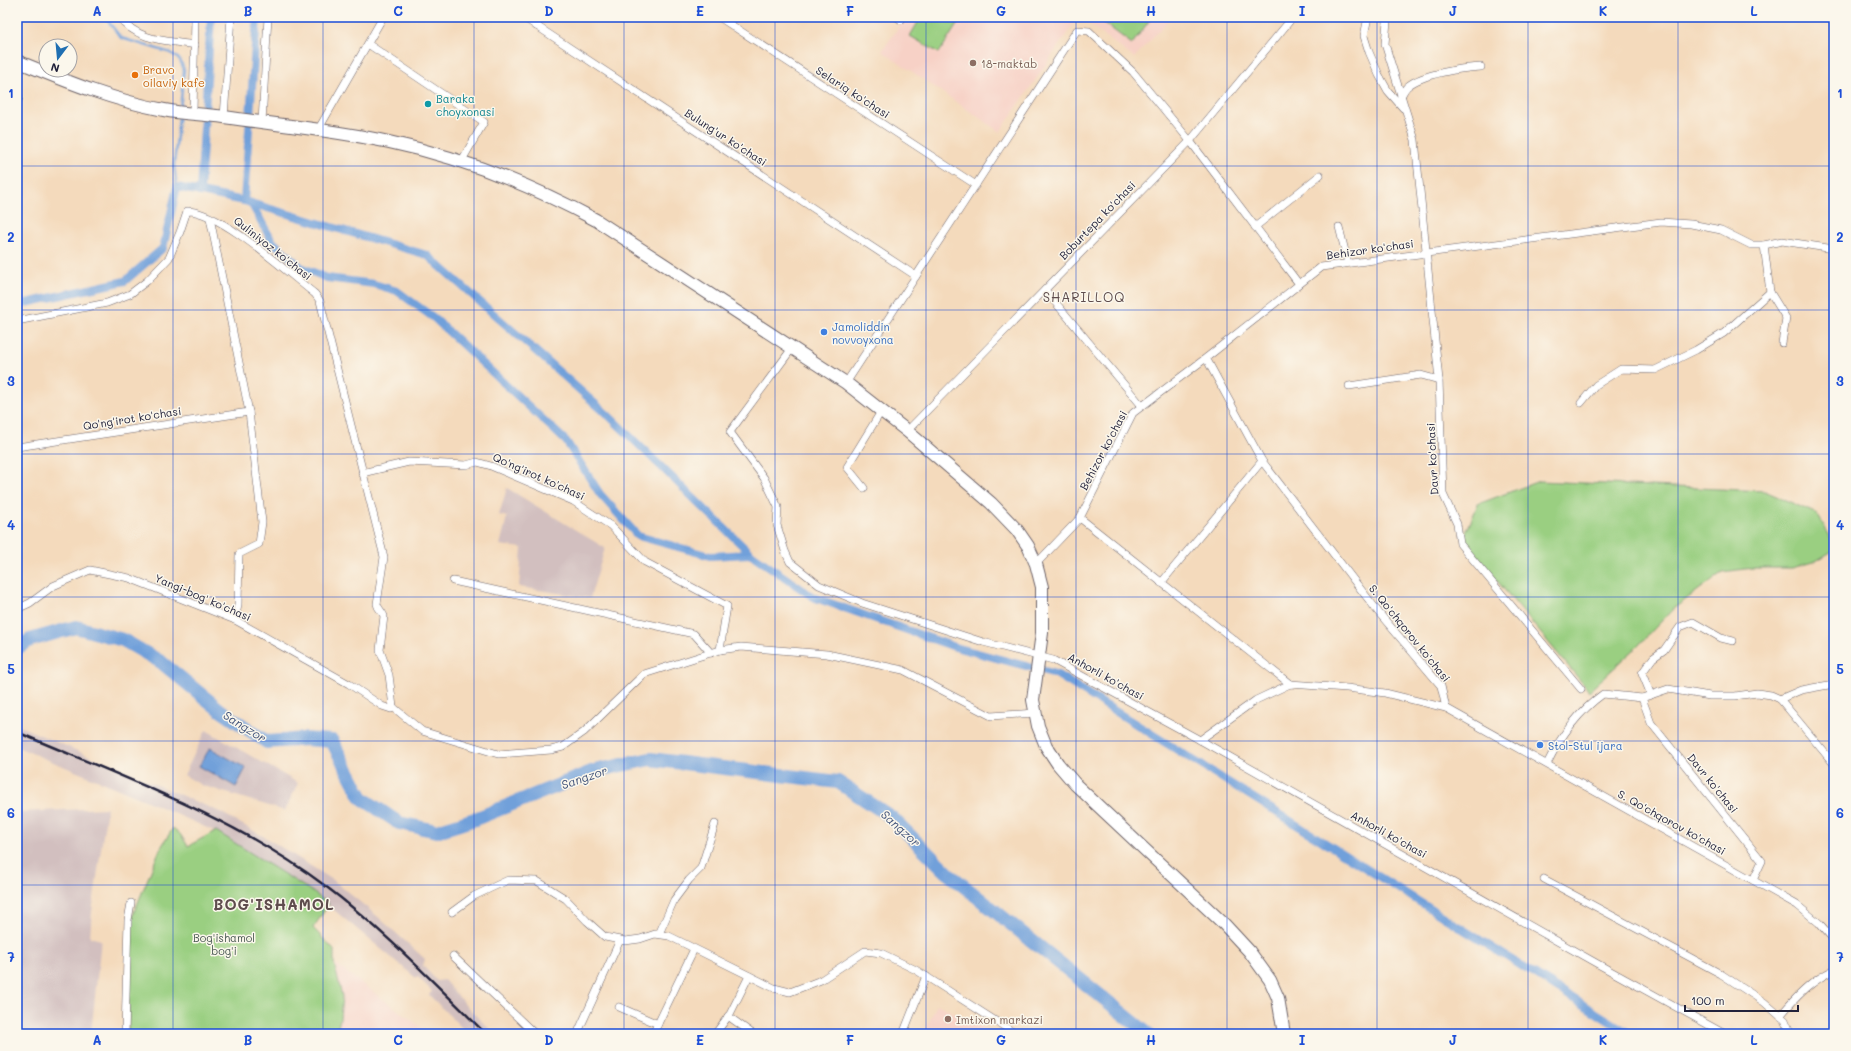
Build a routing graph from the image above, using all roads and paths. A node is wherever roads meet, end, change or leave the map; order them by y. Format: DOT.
graph roads {
  1 [pos="119,17"];
  2 [pos="195,17"];
  3 [pos="232,17"];
  4 [pos="268,17"];
  5 [pos="383,17"];
  6 [pos="523,17"];
  7 [pos="542,17"];
  8 [pos="718,17"];
  9 [pos="1293,17"];
  10 [pos="1368,17"];
  11 [pos="1389,17"];
  12 [pos="536,26"];
  13 [pos="368,44"];
  14 [pos="195,45"];
  15 [pos="17,61"];
  16 [pos="1481,67"];
  17 [pos="17,91"];
  18 [pos="1401,96"];
  19 [pos="17,102"];
  20 [pos="1405,109"];
  21 [pos="187,113"];
  22 [pos="225,117"];
  23 [pos="260,122"];
  24 [pos="318,130"];
  25 [pos="1190,141"];
  26 [pos="461,162"];
  27 [pos="1320,175"];
  28 [pos="976,185"];
  29 [pos="210,218"];
  30 [pos="1255,226"];
  31 [pos="1339,227"];
  32 [pos="1764,245"];
  33 [pos="1834,249"];
  34 [pos="1426,253"];
  35 [pos="1348,263"];
  36 [pos="916,276"];
  37 [pos="1299,284"];
  38 [pos="1045,290"];
  39 [pos="1770,292"];
  40 [pos="17,321"];
  41 [pos="1782,343"];
  42 [pos="793,347"];
  43 [pos="1206,358"];
  44 [pos="1439,380"];
  45 [pos="846,383"];
  46 [pos="1348,386"];
  47 [pos="1581,403"];
  48 [pos="1142,406"];
  49 [pos="882,410"];
  50 [pos="249,412"];
  51 [pos="907,431"];
  52 [pos="17,447"];
  53 [pos="1262,461"];
  54 [pos="362,473"];
  55 [pos="864,488"];
  56 [pos="1080,518"];
  57 [pos="1036,564"];
  58 [pos="453,581"];
  59 [pos="1161,582"];
  60 [pos="17,609"];
  61 [pos="235,620"];
  62 [pos="1733,641"];
  63 [pos="720,650"];
  64 [pos="711,653"];
  65 [pos="1040,656"];
  66 [pos="1290,684"];
  67 [pos="1834,684"];
  68 [pos="1581,689"];
  69 [pos="1651,695"];
  70 [pos="1642,698"];
  71 [pos="1780,699"];
  72 [pos="393,707"];
  73 [pos="1446,708"];
  74 [pos="1034,713"];
  75 [pos="1200,740"];
  76 [pos="1547,764"];
  77 [pos="1834,764"];
  78 [pos="715,824"];
  79 [pos="1544,879"];
  80 [pos="1753,880"];
  81 [pos="130,903"];
  82 [pos="452,912"];
  83 [pos="659,934"];
  84 [pos="620,940"];
  85 [pos="1834,940"];
  86 [pos="694,949"];
  87 [pos="453,956"];
  88 [pos="1834,970"];
  89 [pos="749,976"];
  90 [pos="926,976"];
  91 [pos="620,1007"];
  92 [pos="728,1016"];
  93 [pos="1780,1016"];
  94 [pos="658,1024"];
  95 [pos="580,1030"];
  96 [pos="125,1034"];
  97 [pos="535,1034"];
  98 [pos="653,1034"];
  99 [pos="715,1034"];
  100 [pos="753,1034"];
  101 [pos="903,1034"];
  102 [pos="1016,1034"];
  103 [pos="1284,1034"];
  104 [pos="1725,1034"];
  105 [pos="1791,1034"];
  1 -- 14 [label="street"];
  2 -- 14 [label="street"];
  3 -- 22 [label="street"];
  4 -- 23 [label="street"];
  5 -- 13 [label="street"];
  6 -- 12 [label="street, Bulung'ur ko'chasi"];
  7 -- 12 [label="street"];
  8 -- 28 [label="street, Selariq ko'chasi"];
  9 -- 25 [label="street, Boburtepa ko'chasi"];
  10 -- 20 [label="street"];
  11 -- 18 [label="street, Davr ko'chasi"];
  12 -- 36 [label="street, Bulung'ur ko'chasi"];
  13 -- 24 [label="street"];
  13 -- 26 [label="street"];
  14 -- 21 [label="street"];
  15 -- 21 [label="main road"];
  16 -- 18 [label="street"];
  17 -- 19 [label="street"];
  18 -- 20 [label="street, Davr ko'chasi"];
  20 -- 34 [label="street, Davr ko'chasi"];
  21 -- 22 [label="main road"];
  22 -- 23 [label="main road"];
  23 -- 24 [label="main road"];
  24 -- 26 [label="main road"];
  25 -- 28 [label="street"];
  25 -- 30 [label="street"];
  25 -- 38 [label="street, Boburtepa ko'chasi"];
  26 -- 42 [label="main road"];
  27 -- 30 [label="street"];
  28 -- 36 [label="street"];
  29 -- 40 [label="street, Quliniyoz ko'chasi"];
  29 -- 50 [label="street"];
  29 -- 54 [label="street, Quliniyoz ko'chasi"];
  30 -- 37 [label="street"];
  31 -- 35 [label="street"];
  32 -- 33 [label="street, Behizor ko'chasi"];
  32 -- 34 [label="street, Behizor ko'chasi"];
  32 -- 39 [label="street"];
  34 -- 35 [label="street, Behizor ko'chasi"];
  34 -- 44 [label="street, Davr ko'chasi"];
  35 -- 37 [label="street, Behizor ko'chasi"];
  36 -- 45 [label="street"];
  37 -- 43 [label="street, Behizor ko'chasi"];
  38 -- 48 [label="street"];
  38 -- 51 [label="street, Boburtepa ko'chasi"];
  39 -- 41 [label="street"];
  39 -- 47 [label="street"];
  42 -- 45 [label="main road"];
  42 -- 65 [label="street, Anhorli ko'chasi"];
  43 -- 48 [label="street, Behizor ko'chasi"];
  43 -- 53 [label="street, S. Qo'chqorov ko'chasi"];
  44 -- 46 [label="street"];
  44 -- 68 [label="street, Davr ko'chasi"];
  45 -- 49 [label="main road"];
  48 -- 56 [label="street, Behizor ko'chasi"];
  49 -- 51 [label="main road"];
  49 -- 55 [label="street"];
  50 -- 52 [label="street, Qo'ng'irot ko'chasi"];
  50 -- 61 [label="street"];
  51 -- 57 [label="main road"];
  53 -- 59 [label="street"];
  53 -- 73 [label="street, S. Qo'chqorov ko'chasi"];
  54 -- 63 [label="street, Qo'ng'irot ko'chasi"];
  54 -- 72 [label="street, Quliniyoz ko'chasi"];
  56 -- 57 [label="street, Behizor ko'chasi"];
  56 -- 59 [label="street"];
  57 -- 65 [label="main road"];
  58 -- 64 [label="street"];
  59 -- 66 [label="street"];
  60 -- 61 [label="street, Yangi-bog' ko'chasi"];
  61 -- 72 [label="street, Yangi-bog' ko'chasi"];
  62 -- 69 [label="street"];
  63 -- 64 [label="street"];
  63 -- 74 [label="street"];
  64 -- 72 [label="street"];
  65 -- 74 [label="main road"];
  65 -- 75 [label="street, Anhorli ko'chasi"];
  66 -- 73 [label="street"];
  66 -- 75 [label="street"];
  67 -- 71 [label="street"];
  69 -- 70 [label="street"];
  69 -- 71 [label="street"];
  70 -- 76 [label="street"];
  70 -- 80 [label="street, Davr ko'chasi"];
  71 -- 77 [label="street"];
  73 -- 76 [label="street, S. Qo'chqorov ko'chasi"];
  74 -- 103 [label="main road"];
  75 -- 104 [label="street, Anhorli ko'chasi"];
  76 -- 80 [label="street, S. Qo'chqorov ko'chasi"];
  78 -- 83 [label="street"];
  79 -- 93 [label="street"];
  80 -- 85 [label="street, S. Qo'chqorov ko'chasi"];
  81 -- 96 [label="street"];
  82 -- 84 [label="street"];
  83 -- 84 [label="street"];
  83 -- 86 [label="street"];
  84 -- 95 [label="street"];
  86 -- 89 [label="street"];
  86 -- 94 [label="street"];
  87 -- 97 [label="street"];
  88 -- 93 [label="street"];
  89 -- 90 [label="street"];
  89 -- 92 [label="street"];
  90 -- 101 [label="street"];
  90 -- 102 [label="street"];
  91 -- 94 [label="street"];
  92 -- 99 [label="street"];
  92 -- 100 [label="street"];
  93 -- 105 [label="street"];
  94 -- 98 [label="street"];
}
